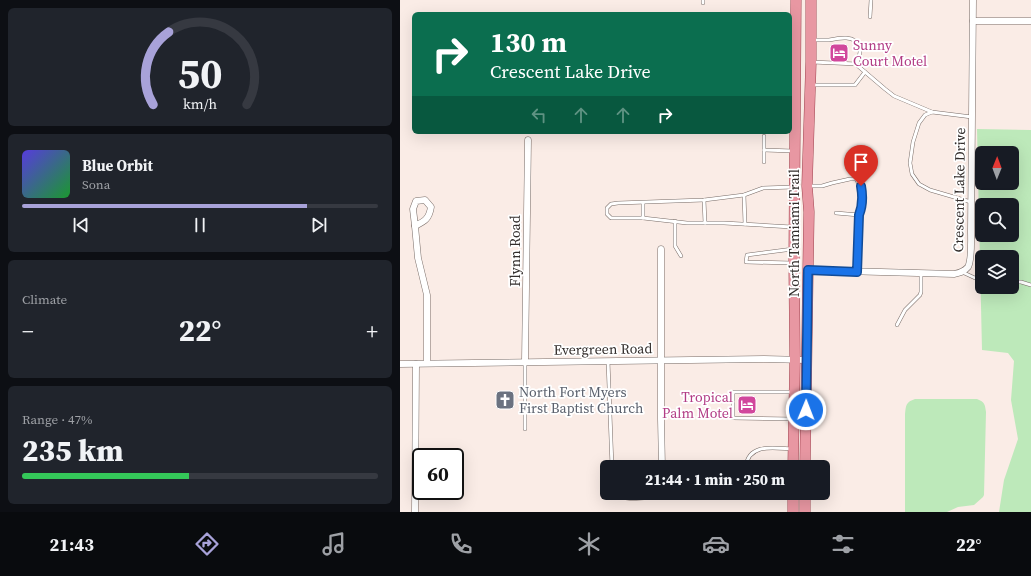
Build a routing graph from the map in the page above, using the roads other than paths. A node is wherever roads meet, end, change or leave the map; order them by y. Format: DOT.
graph roads {
  1 [pos="796,0"];
  2 [pos="811,0"];
  3 [pos="871,0"];
  4 [pos="973,0"];
  5 [pos="870,17"];
  6 [pos="1031,20"];
  7 [pos="973,21"];
  8 [pos="811,40"];
  9 [pos="811,62"];
  10 [pos="857,64"];
  11 [pos="865,72"];
  12 [pos="795,75"];
  13 [pos="810,86"];
  14 [pos="809,111"];
  15 [pos="932,112"];
  16 [pos="795,117"];
  17 [pos="972,117"];
  18 [pos="764,136"];
  19 [pos="528,140"];
  20 [pos="764,150"];
  21 [pos="795,151"];
  22 [pos="809,152"];
  23 [pos="764,162"];
  24 [pos="807,186"];
  25 [pos="795,187"];
  26 [pos="744,195"];
  27 [pos="704,200"];
  28 [pos="971,202"];
  29 [pos="643,203"];
  30 [pos="836,213"];
  31 [pos="859,215"];
  32 [pos="643,218"];
  33 [pos="675,221"];
  34 [pos="705,223"];
  35 [pos="745,224"];
  36 [pos="415,226"];
  37 [pos="794,227"];
  38 [pos="661,249"];
  39 [pos="794,249"];
  40 [pos="681,256"];
  41 [pos="794,263"];
  42 [pos="808,270"];
  43 [pos="857,272"];
  44 [pos="962,272"];
  45 [pos="921,274"];
  46 [pos="975,278"];
  47 [pos="1019,282"];
  48 [pos="1031,285"];
  49 [pos="897,325"];
  50 [pos="660,360"];
  51 [pos="795,360"];
  52 [pos="806,360"];
  53 [pos="608,361"];
  54 [pos="525,362"];
  55 [pos="427,363"];
  56 [pos="400,364"];
  57 [pos="416,364"];
  58 [pos="794,392"];
  59 [pos="794,419"];
  60 [pos="525,429"];
  61 [pos="793,449"];
  62 [pos="612,460"];
  63 [pos="662,460"];
  64 [pos="748,460"];
  65 [pos="793,460"];
  66 [pos="805,460"];
  67 [pos="793,500"];
  68 [pos="805,500"];
  69 [pos="414,512"];
  70 [pos="793,512"];
  71 [pos="805,512"];
  1 -- 12 [label="main road, North Tamiami Trail"];
  2 -- 8 [label="main road, North Tamiami Trail"];
  3 -- 5 [label="lane"];
  4 -- 7 [label="street, Crescent Lake Drive"];
  6 -- 7 [label="street"];
  7 -- 17 [label="street, Crescent Lake Drive"];
  8 -- 9 [label="main road, North Tamiami Trail"];
  8 -- 10 [label="lane"];
  9 -- 10 [label="lane"];
  9 -- 13 [label="main road, North Tamiami Trail"];
  10 -- 11 [label="lane"];
  11 -- 13 [label="lane"];
  11 -- 15 [label="lane"];
  12 -- 14 [label="main road"];
  12 -- 16 [label="main road, North Tamiami Trail"];
  13 -- 14 [label="main road, North Tamiami Trail"];
  14 -- 22 [label="main road, North Tamiami Trail"];
  15 -- 17 [label="lane"];
  15 -- 28 [label="lane"];
  16 -- 21 [label="main road, North Tamiami Trail"];
  16 -- 22 [label="main road"];
  17 -- 28 [label="street, Crescent Lake Drive"];
  18 -- 20 [label="lane"];
  19 -- 54 [label="street, Flynn Road"];
  20 -- 21 [label="lane"];
  20 -- 23 [label="lane"];
  21 -- 25 [label="main road, North Tamiami Trail"];
  22 -- 24 [label="main road, North Tamiami Trail"];
  24 -- 31 [label="lane"];
  24 -- 42 [label="main road, North Tamiami Trail"];
  25 -- 26 [label="lane"];
  25 -- 37 [label="main road, North Tamiami Trail"];
  26 -- 27 [label="lane"];
  26 -- 35 [label="lane"];
  27 -- 29 [label="lane"];
  27 -- 34 [label="lane"];
  28 -- 44 [label="street, Crescent Lake Drive"];
  29 -- 32 [label="lane"];
  29 -- 32 [label="lane"];
  30 -- 31 [label="lane"];
  31 -- 43 [label="lane"];
  32 -- 33 [label="lane"];
  33 -- 34 [label="lane"];
  33 -- 40 [label="lane"];
  34 -- 35 [label="lane"];
  35 -- 37 [label="lane"];
  36 -- 55 [label="street"];
  37 -- 39 [label="main road, North Tamiami Trail"];
  38 -- 50 [label="street"];
  39 -- 41 [label="main road, North Tamiami Trail"];
  39 -- 41 [label="lane"];
  41 -- 51 [label="main road, North Tamiami Trail"];
  42 -- 43 [label="street, Crescent Lake Drive"];
  42 -- 52 [label="main road, North Tamiami Trail"];
  43 -- 45 [label="street, Crescent Lake Drive"];
  44 -- 45 [label="street, Crescent Lake Drive"];
  44 -- 46 [label="lane"];
  45 -- 49 [label="lane"];
  47 -- 48 [label="lane"];
  50 -- 51 [label="street, Evergreen Road"];
  50 -- 53 [label="street, Evergreen Road"];
  50 -- 63 [label="street"];
  51 -- 52 [label="street, Evergreen Road"];
  51 -- 58 [label="main road, North Tamiami Trail"];
  52 -- 66 [label="main road, North Tamiami Trail"];
  53 -- 54 [label="street, Evergreen Road"];
  53 -- 62 [label="lane"];
  54 -- 55 [label="street, Evergreen Road"];
  54 -- 60 [label="lane"];
  55 -- 57 [label="street, Evergreen Road"];
  56 -- 57 [label="street, Evergreen Road"];
  57 -- 69 [label="street"];
  58 -- 59 [label="main road, North Tamiami Trail"];
  58 -- 59 [label="lane"];
  59 -- 61 [label="main road, North Tamiami Trail"];
  61 -- 64 [label="lane"];
  61 -- 65 [label="main road, North Tamiami Trail"];
  67 -- 70 [label="main road"];
  68 -- 71 [label="main road"];
}
